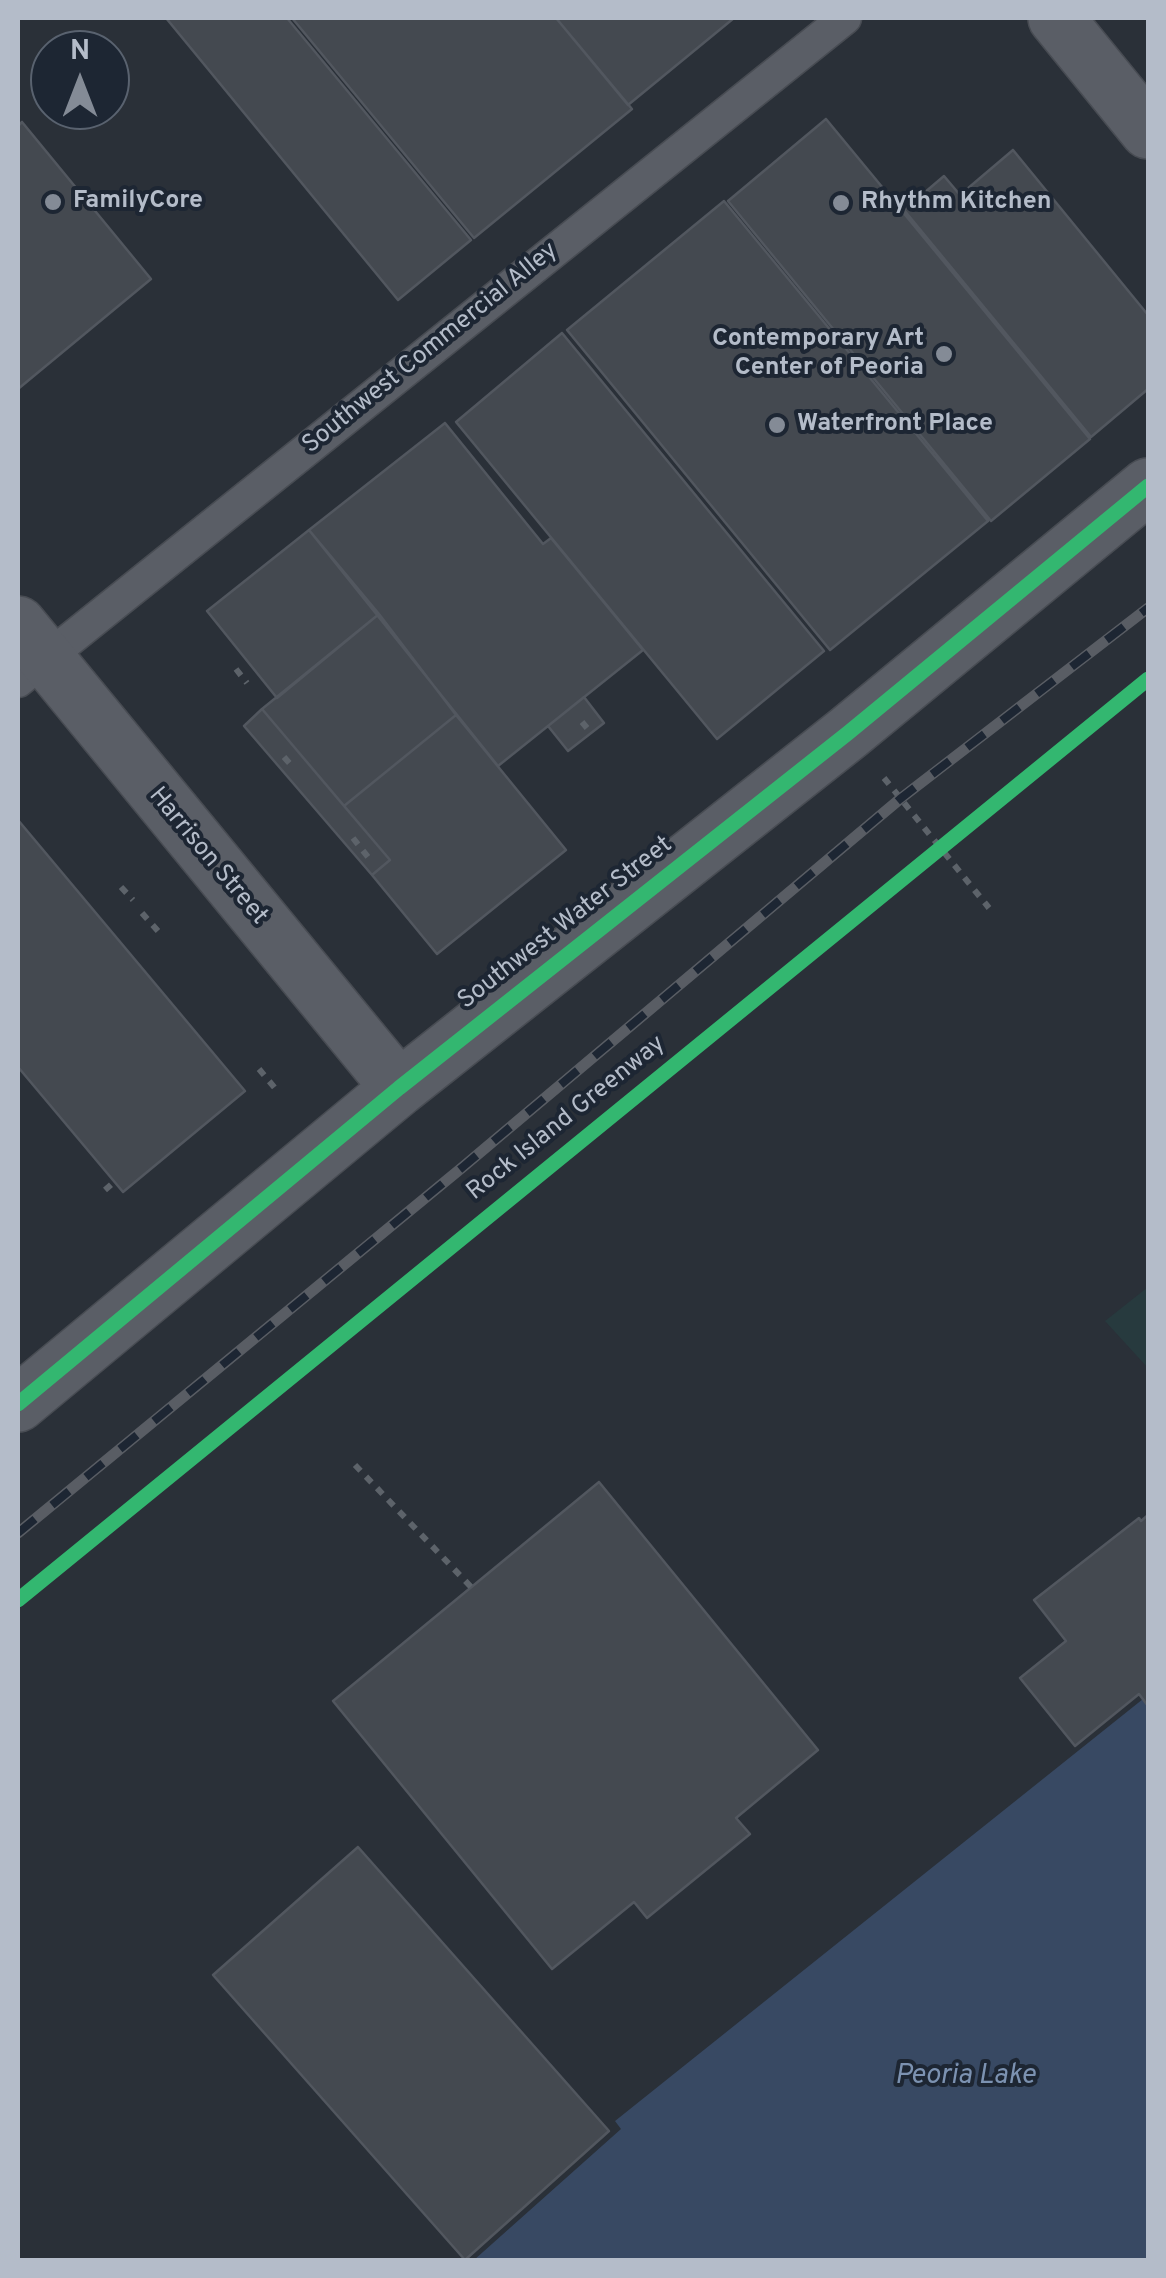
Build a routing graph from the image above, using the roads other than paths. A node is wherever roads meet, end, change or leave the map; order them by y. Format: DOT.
graph roads {
  1 [pos="845,18"];
  2 [pos="1056,18"];
  3 [pos="1148,131"];
  4 [pos="1148,486"];
  5 [pos="26,655"];
  6 [pos="399,1088"];
  7 [pos="18,1404"];
  1 -- 5 [label="lane, Southwest Commercial Alley"];
  2 -- 3 [label="street"];
  4 -- 6 [label="street, Southwest Water Street"];
  5 -- 6 [label="street, Harrison Street"];
  6 -- 7 [label="street, Southwest Water Street"];
}
